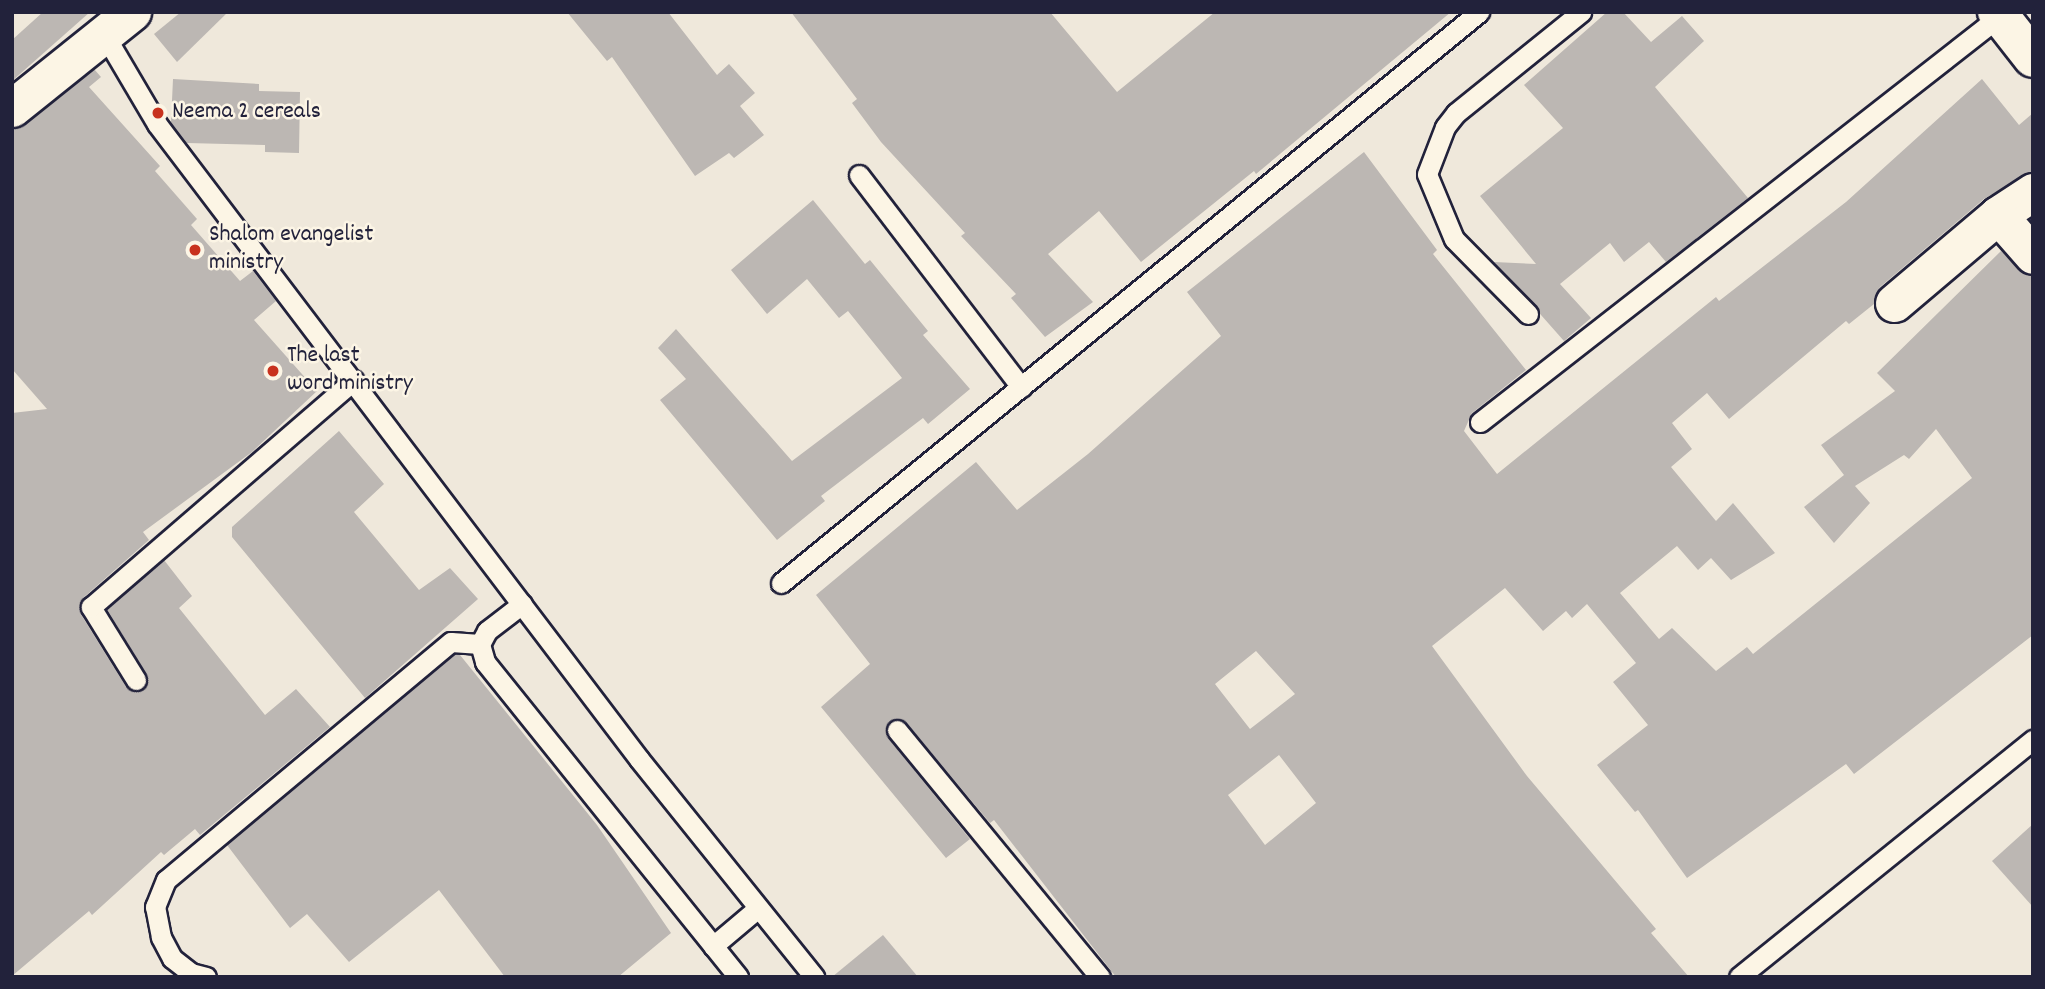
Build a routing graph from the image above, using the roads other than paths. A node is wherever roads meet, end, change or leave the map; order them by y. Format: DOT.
graph roads {
  1 [pos="1479,12"];
  2 [pos="1581,12"];
  3 [pos="1998,14"];
  4 [pos="118,23"];
  5 [pos="2033,58"];
  6 [pos="12,108"];
  7 [pos="859,175"];
  8 [pos="2033,192"];
  9 [pos="1998,215"];
  10 [pos="2033,255"];
  11 [pos="1894,303"];
  12 [pos="1528,314"];
  13 [pos="354,380"];
  14 [pos="1021,387"];
  15 [pos="1480,422"];
  16 [pos="781,583"];
  17 [pos="522,604"];
  18 [pos="480,644"];
  19 [pos="136,680"];
  20 [pos="897,730"];
  21 [pos="2033,740"];
  22 [pos="758,908"];
  23 [pos="713,946"];
  24 [pos="206,977"];
  25 [pos="738,977"];
  26 [pos="814,977"];
  27 [pos="1100,977"];
  28 [pos="1739,977"];
  1 -- 14 [label="lane"];
  2 -- 12 [label="lane"];
  3 -- 5 [label="street"];
  3 -- 15 [label="lane"];
  4 -- 6 [label="street"];
  4 -- 13 [label="lane"];
  7 -- 14 [label="lane"];
  8 -- 9 [label="street"];
  9 -- 10 [label="street"];
  9 -- 11 [label="street"];
  13 -- 17 [label="lane"];
  13 -- 19 [label="lane"];
  14 -- 16 [label="lane"];
  17 -- 18 [label="lane"];
  17 -- 22 [label="lane"];
  18 -- 23 [label="lane"];
  18 -- 24 [label="lane"];
  20 -- 27 [label="lane"];
  21 -- 28 [label="lane"];
  22 -- 23 [label="lane"];
  22 -- 26 [label="lane"];
  23 -- 25 [label="lane"];
}
